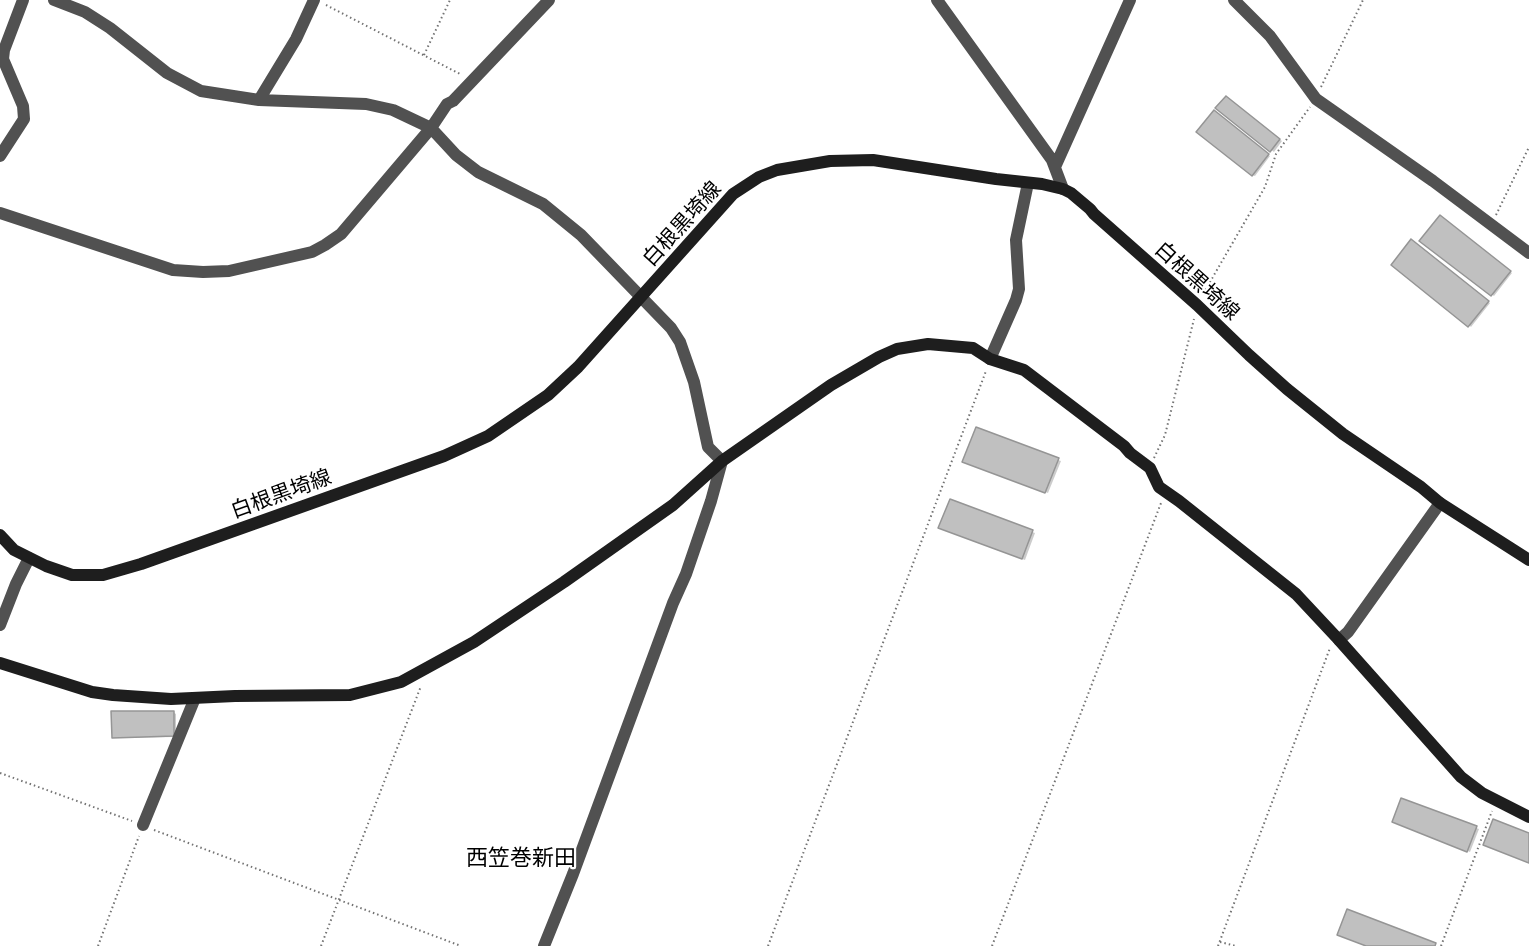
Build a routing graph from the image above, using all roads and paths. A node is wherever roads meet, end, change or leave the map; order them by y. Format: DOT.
graph roads {
  1 [pos="22,0"];
  2 [pos="54,0"];
  3 [pos="314,0"];
  4 [pos="450,0"];
  5 [pos="549,0"];
  6 [pos="937,0"];
  7 [pos="1130,0"];
  8 [pos="1234,0"];
  9 [pos="1363,0"];
  10 [pos="327,5"];
  11 [pos="424,56"];
  12 [pos="473,80"];
  13 [pos="1316,99"];
  14 [pos="259,100"];
  15 [pos="431,128"];
  16 [pos="1529,147"];
  17 [pos="0,156"];
  18 [pos="1055,167"];
  19 [pos="1028,183"];
  20 [pos="1063,189"];
  21 [pos="0,213"];
  22 [pos="1491,226"];
  23 [pos="1529,253"];
  24 [pos="642,297"];
  25 [pos="1197,305"];
  26 [pos="990,359"];
  27 [pos="722,461"];
  28 [pos="1149,468"];
  29 [pos="1165,491"];
  30 [pos="1440,503"];
  31 [pos="0,535"];
  32 [pos="28,558"];
  33 [pos="1529,560"];
  34 [pos="0,626"];
  35 [pos="1339,640"];
  36 [pos="0,663"];
  37 [pos="428,667"];
  38 [pos="195,698"];
  39 [pos="0,772"];
  40 [pos="1496,800"];
  41 [pos="1529,817"];
  42 [pos="144,825"];
  43 [pos="338,900"];
  44 [pos="1220,942"];
  45 [pos="98,946"];
  46 [pos="321,946"];
  47 [pos="461,946"];
  48 [pos="544,946"];
  49 [pos="768,946"];
  50 [pos="992,946"];
  51 [pos="1218,946"];
  52 [pos="1236,946"];
  53 [pos="1441,946"];
  1 -- 17 [label="street"];
  2 -- 14 [label="street"];
  3 -- 14 [label="street"];
  4 -- 11 [label="path"];
  5 -- 12 [label="street"];
  6 -- 18 [label="street"];
  7 -- 18 [label="street"];
  8 -- 13 [label="street"];
  9 -- 13 [label="path"];
  10 -- 11 [label="path"];
  11 -- 12 [label="path"];
  12 -- 15 [label="street"];
  13 -- 22 [label="street"];
  13 -- 25 [label="path"];
  14 -- 15 [label="street"];
  15 -- 21 [label="street"];
  15 -- 24 [label="street"];
  16 -- 22 [label="path"];
  18 -- 20 [label="street"];
  19 -- 20 [label="street, 白根黒埼線"];
  19 -- 24 [label="street, 白根黒埼線"];
  19 -- 26 [label="street"];
  20 -- 25 [label="street, 白根黒埼線"];
  22 -- 23 [label="street"];
  24 -- 27 [label="street"];
  24 -- 32 [label="street, 白根黒埼線"];
  25 -- 28 [label="path"];
  25 -- 30 [label="street, 白根黒埼線"];
  26 -- 27 [label="street"];
  26 -- 28 [label="street"];
  26 -- 49 [label="path"];
  27 -- 37 [label="street"];
  27 -- 48 [label="street"];
  28 -- 29 [label="street"];
  29 -- 35 [label="street"];
  29 -- 50 [label="path"];
  30 -- 33 [label="street, 白根黒埼線"];
  30 -- 35 [label="street"];
  31 -- 32 [label="street, 白根黒埼線"];
  32 -- 34 [label="street"];
  35 -- 40 [label="street"];
  35 -- 44 [label="path"];
  36 -- 38 [label="street"];
  37 -- 38 [label="street"];
  37 -- 43 [label="path"];
  38 -- 42 [label="street"];
  39 -- 42 [label="path"];
  40 -- 41 [label="street"];
  40 -- 53 [label="path"];
  42 -- 43 [label="path"];
  42 -- 45 [label="path"];
  43 -- 46 [label="path"];
  43 -- 47 [label="path"];
  44 -- 51 [label="path"];
  44 -- 52 [label="path"];
}
